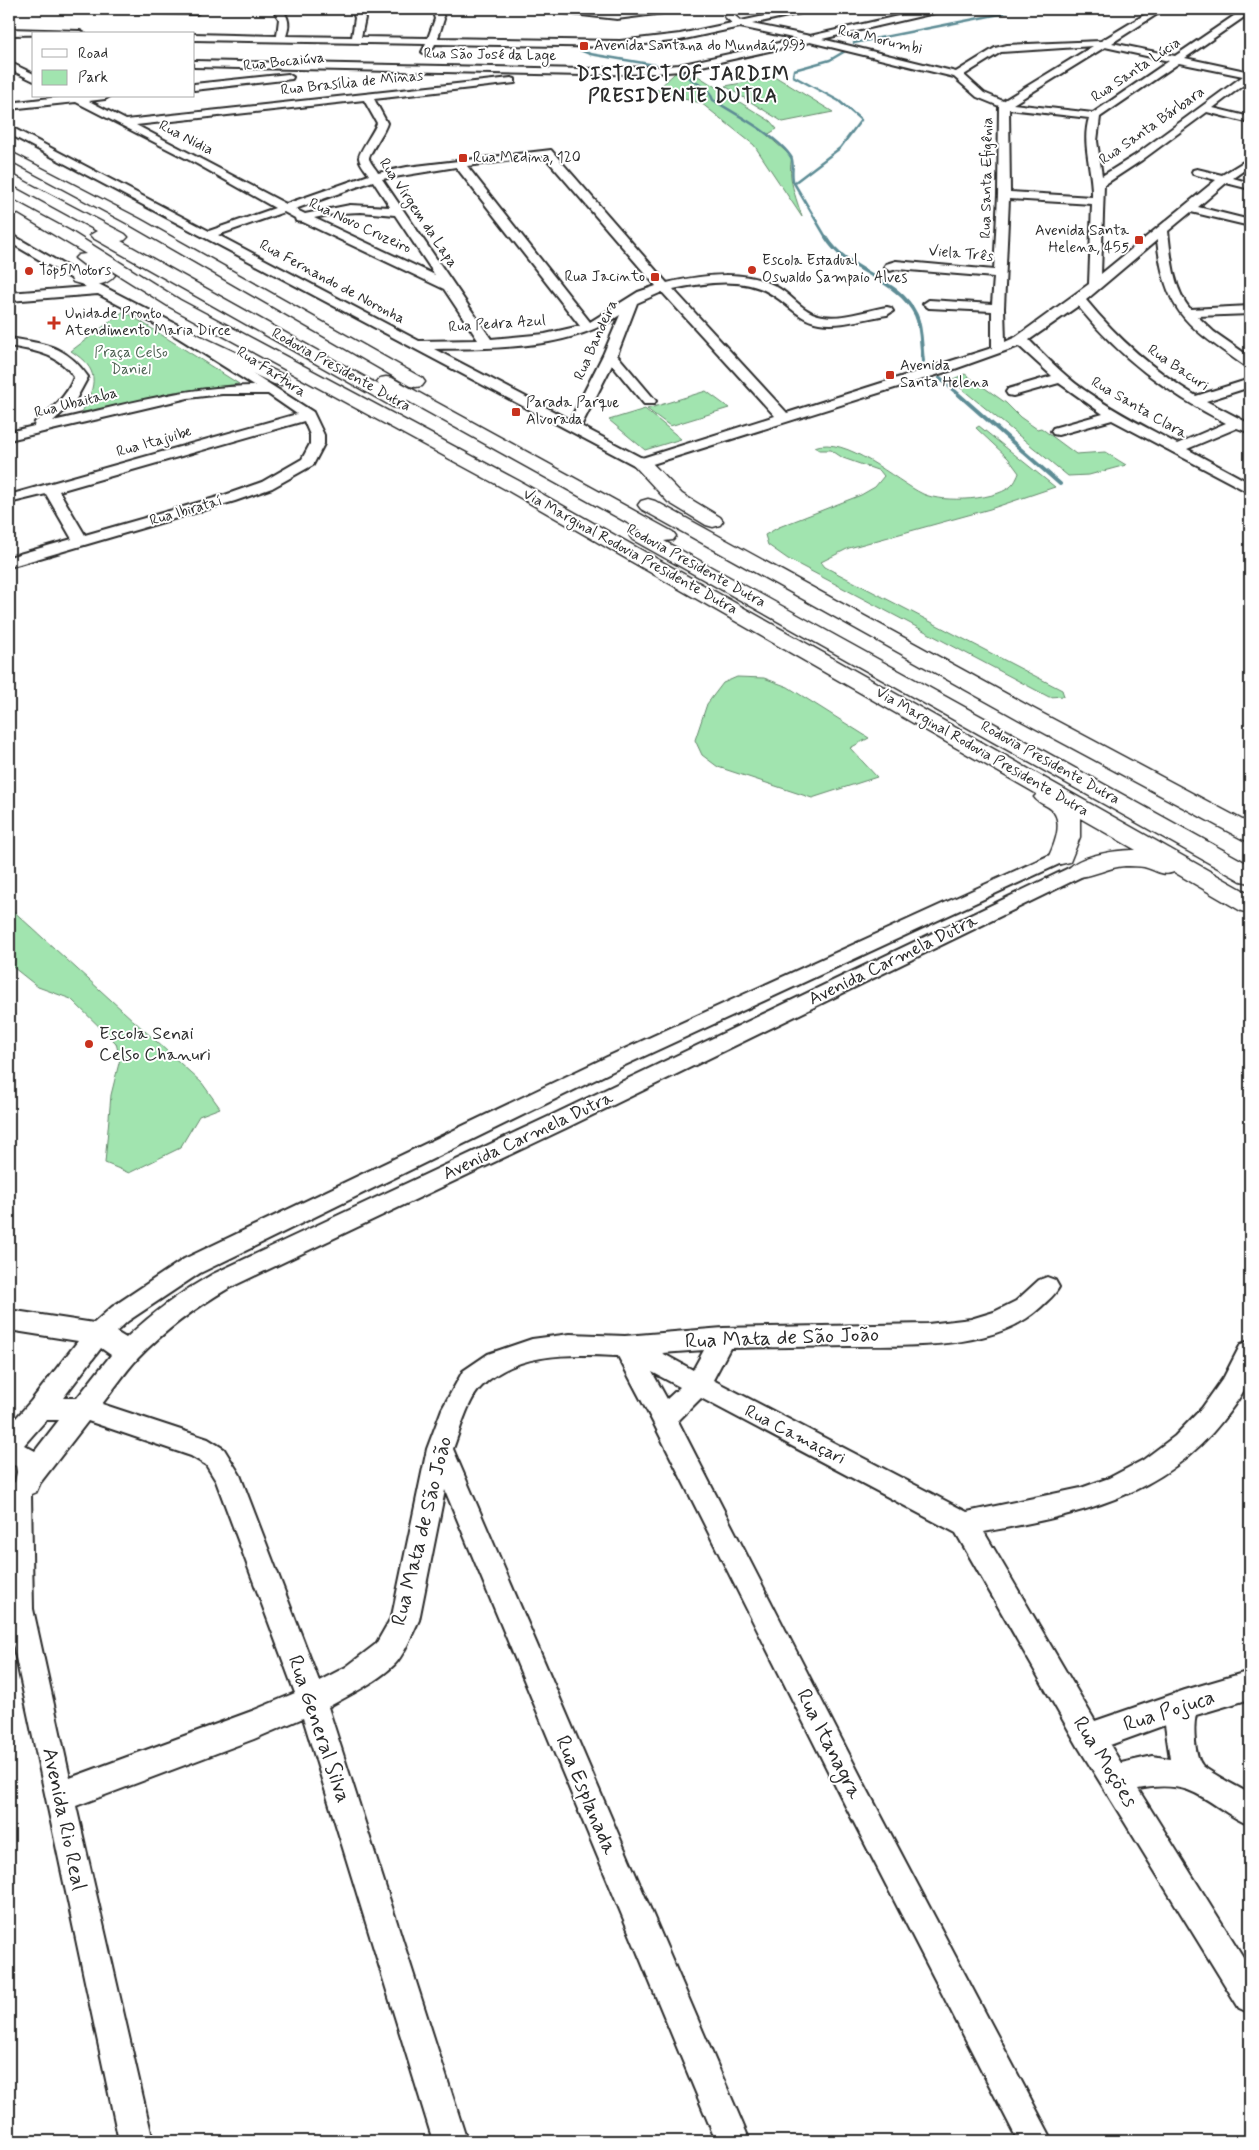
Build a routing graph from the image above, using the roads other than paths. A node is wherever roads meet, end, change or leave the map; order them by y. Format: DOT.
graph roads {
  1 [pos="119,9"];
  2 [pos="277,9"];
  3 [pos="357,9"];
  4 [pos="555,9"];
  5 [pos="672,9"];
  6 [pos="733,9"];
  7 [pos="807,9"];
  8 [pos="940,9"];
  9 [pos="1160,9"];
  10 [pos="440,10"];
  11 [pos="1250,10"];
  12 [pos="198,11"];
  13 [pos="631,12"];
  14 [pos="562,21"];
  15 [pos="740,24"];
  16 [pos="212,27"];
  17 [pos="9,32"];
  18 [pos="32,33"];
  19 [pos="209,38"];
  20 [pos="222,38"];
  21 [pos="280,39"];
  22 [pos="810,39"];
  23 [pos="356,40"];
  24 [pos="431,42"];
  25 [pos="195,43"];
  26 [pos="1104,44"];
  27 [pos="9,60"];
  28 [pos="1179,60"];
  29 [pos="25,61"];
  30 [pos="195,64"];
  31 [pos="9,66"];
  32 [pos="303,66"];
  33 [pos="377,68"];
  34 [pos="420,69"];
  35 [pos="526,75"];
  36 [pos="958,75"];
  37 [pos="1250,76"];
  38 [pos="32,77"];
  39 [pos="195,87"];
  40 [pos="302,89"];
  41 [pos="368,97"];
  42 [pos="75,98"];
  43 [pos="1004,105"];
  44 [pos="9,106"];
  45 [pos="1206,109"];
  46 [pos="1095,116"];
  47 [pos="1250,120"];
  48 [pos="124,123"];
  49 [pos="9,130"];
  50 [pos="9,154"];
  51 [pos="1250,162"];
  52 [pos="459,163"];
  53 [pos="1197,172"];
  54 [pos="9,177"];
  55 [pos="375,177"];
  56 [pos="1224,179"];
  57 [pos="1098,184"];
  58 [pos="1250,186"];
  59 [pos="9,187"];
  60 [pos="1004,195"];
  61 [pos="1096,201"];
  62 [pos="9,202"];
  63 [pos="1189,208"];
  64 [pos="286,209"];
  65 [pos="400,212"];
  66 [pos="303,218"];
  67 [pos="286,223"];
  68 [pos="1250,223"];
  69 [pos="48,224"];
  70 [pos="1162,231"];
  71 [pos="208,235"];
  72 [pos="241,237"];
  73 [pos="12,242"];
  74 [pos="224,243"];
  75 [pos="1105,251"];
  76 [pos="1137,253"];
  77 [pos="642,263"];
  78 [pos="890,268"];
  79 [pos="1167,269"];
  80 [pos="1000,274"];
  81 [pos="128,275"];
  82 [pos="79,279"];
  83 [pos="53,281"];
  84 [pos="1096,284"];
  85 [pos="100,285"];
  86 [pos="448,286"];
  87 [pos="666,288"];
  88 [pos="9,297"];
  89 [pos="1079,299"];
  90 [pos="631,303"];
  91 [pos="929,304"];
  92 [pos="1250,310"];
  93 [pos="887,311"];
  94 [pos="998,311"];
  95 [pos="1063,311"];
  96 [pos="1187,313"];
  97 [pos="1098,321"];
  98 [pos="1044,325"];
  99 [pos="171,327"];
  100 [pos="588,327"];
  101 [pos="1021,340"];
  102 [pos="9,342"];
  103 [pos="488,343"];
  104 [pos="417,345"];
  105 [pos="999,350"];
  106 [pos="610,355"];
  107 [pos="1250,363"];
  108 [pos="348,375"];
  109 [pos="1061,378"];
  110 [pos="1250,383"];
  111 [pos="269,390"];
  112 [pos="1013,392"];
  113 [pos="1197,400"];
  114 [pos="648,401"];
  115 [pos="67,403"];
  116 [pos="308,415"];
  117 [pos="1114,415"];
  118 [pos="77,418"];
  119 [pos="784,418"];
  120 [pos="1237,423"];
  121 [pos="573,428"];
  122 [pos="35,429"];
  123 [pos="1250,429"];
  124 [pos="1058,432"];
  125 [pos="9,436"];
  126 [pos="1176,449"];
  127 [pos="556,456"];
  128 [pos="641,463"];
  129 [pos="512,485"];
  130 [pos="50,489"];
  131 [pos="1250,489"];
  132 [pos="634,497"];
  133 [pos="9,499"];
  134 [pos="82,541"];
  135 [pos="10,561"];
  136 [pos="814,597"];
  137 [pos="942,730"];
  138 [pos="1250,834"];
  139 [pos="1250,857"];
  140 [pos="1070,863"];
  141 [pos="1250,875"];
  142 [pos="1250,905"];
  143 [pos="1250,916"];
  144 [pos="1047,1287"];
  145 [pos="9,1320"];
  146 [pos="98,1334"];
  147 [pos="723,1338"];
  148 [pos="625,1346"];
  149 [pos="1250,1351"];
  150 [pos="128,1352"];
  151 [pos="698,1385"];
  152 [pos="40,1409"];
  153 [pos="84,1409"];
  154 [pos="664,1418"];
  155 [pos="9,1442"];
  156 [pos="440,1449"];
  157 [pos="9,1452"];
  158 [pos="20,1489"];
  159 [pos="965,1524"];
  160 [pos="1250,1685"];
  161 [pos="312,1700"];
  162 [pos="1185,1704"];
  163 [pos="1089,1738"];
  164 [pos="1192,1776"];
  165 [pos="1116,1779"];
  166 [pos="59,1797"];
  167 [pos="1250,1810"];
  168 [pos="1250,1997"];
  169 [pos="136,2141"];
  170 [pos="450,2141"];
  171 [pos="733,2141"];
  172 [pos="1036,2141"];
  1 -- 12 [label="street"];
  2 -- 21 [label="street"];
  3 -- 23 [label="street"];
  4 -- 13 [label="street"];
  4 -- 14 [label="street"];
  5 -- 13 [label="street"];
  6 -- 15 [label="street"];
  7 -- 15 [label="street"];
  8 -- 22 [label="street"];
  9 -- 26 [label="street, Rua Santa Efigênia"];
  10 -- 24 [label="street"];
  11 -- 28 [label="street, Rua Santa Lúcia"];
  15 -- 22 [label="street, Rua Morumbi"];
  15 -- 24 [label="street"];
  16 -- 19 [label="street"];
  17 -- 18 [label="street"];
  19 -- 20 [label="street"];
  19 -- 25 [label="street"];
  20 -- 21 [label="street"];
  20 -- 25 [label="street"];
  21 -- 23 [label="street"];
  22 -- 35 [label="street, Rua Brasília de Minas"];
  22 -- 36 [label="street, Rua Morumbi"];
  23 -- 24 [label="street"];
  24 -- 34 [label="street"];
  26 -- 28 [label="street"];
  26 -- 36 [label="street"];
  26 -- 43 [label="street, Rua Santa Efigênia"];
  27 -- 29 [label="street"];
  28 -- 37 [label="street"];
  28 -- 46 [label="street, Rua Santa Lúcia"];
  30 -- 32 [label="street, Rua São José da Lage"];
  31 -- 38 [label="street"];
  32 -- 33 [label="street, Rua São José da Lage"];
  32 -- 40 [label="street"];
  33 -- 34 [label="street, Rua São José da Lage"];
  33 -- 40 [label="street, Rua Bocaiúva"];
  34 -- 35 [label="street, Rua São José da Lage"];
  35 -- 41 [label="street, Rua Brasília de Minas"];
  36 -- 43 [label="street, Rua Morumbi"];
  37 -- 45 [label="street, Rua Santa Bárbara"];
  39 -- 40 [label="street, Rua Bocaiúva"];
  40 -- 41 [label="street, Rua Brasília de Minas"];
  40 -- 48 [label="street, Rua Brasília de Minas"];
  41 -- 55 [label="street, Rua Virgem da Lapa"];
  42 -- 44 [label="street"];
  42 -- 48 [label="street, Rua Nidia"];
  43 -- 46 [label="street, Rua Morumbi"];
  43 -- 60 [label="street, Rua Santa Efigênia"];
  45 -- 47 [label="street"];
  45 -- 57 [label="street, Rua Santa Bárbara"];
  46 -- 57 [label="street, Rua Santa Lúcia"];
  48 -- 64 [label="street, Rua Nidia"];
  49 -- 71 [label="street, Rua Fernando de Noronha"];
  50 -- 127 [label="highway, Rodovia Presidente Dutra"];
  51 -- 56 [label="street"];
  52 -- 55 [label="street"];
  52 -- 77 [label="street"];
  52 -- 100 [label="street"];
  53 -- 56 [label="street"];
  54 -- 139 [label="highway, Rodovia Presidente Dutra"];
  55 -- 64 [label="street"];
  55 -- 65 [label="street, Rua Virgem da Lapa"];
  56 -- 58 [label="street"];
  56 -- 63 [label="street"];
  57 -- 61 [label="street, Rua Santa Bárbara"];
  59 -- 108 [label="highway, Rodovia Presidente Dutra"];
  60 -- 61 [label="street"];
  60 -- 80 [label="street, Rua Santa Efigênia"];
  61 -- 75 [label="street, Rua Santa Bárbara"];
  62 -- 69 [label="highway, Via Marginal Rodovia Presidente Dutra"];
  63 -- 68 [label="street"];
  63 -- 70 [label="street"];
  64 -- 66 [label="street, Rua Novo Cruzeiro"];
  64 -- 71 [label="street"];
  65 -- 66 [label="street"];
  65 -- 86 [label="street, Rua Virgem da Lapa"];
  66 -- 67 [label="street"];
  66 -- 86 [label="street, Rua Novo Cruzeiro"];
  69 -- 81 [label="highway, Via Marginal Rodovia Presidente Dutra"];
  69 -- 85 [label="highway"];
  70 -- 76 [label="street"];
  70 -- 79 [label="street"];
  71 -- 74 [label="street, Rua Fernando de Noronha"];
  72 -- 74 [label="street"];
  73 -- 82 [label="street"];
  74 -- 104 [label="street, Rua Fernando de Noronha"];
  75 -- 76 [label="street"];
  75 -- 84 [label="street, Rua Santa Bárbara"];
  76 -- 79 [label="street"];
  76 -- 84 [label="street"];
  77 -- 87 [label="street"];
  77 -- 90 [label="street, Rua Bandeira"];
  78 -- 80 [label="street, Viela Três"];
  79 -- 96 [label="street"];
  80 -- 94 [label="street, Rua Santa Efigênia"];
  81 -- 108 [label="highway"];
  81 -- 129 [label="highway, Via Marginal Rodovia Presidente Dutra"];
  82 -- 83 [label="street"];
  82 -- 85 [label="highway"];
  84 -- 89 [label="street"];
  85 -- 88 [label="street"];
  85 -- 99 [label="street, Rua Fartura"];
  86 -- 103 [label="street, Rua Virgem da Lapa"];
  87 -- 90 [label="street, Rua Pedra Azul"];
  87 -- 93 [label="street, Rua Pedra Azul"];
  87 -- 119 [label="street"];
  89 -- 95 [label="street"];
  89 -- 97 [label="street, Rua Bacuri"];
  90 -- 100 [label="street, Rua Pedra Azul"];
  90 -- 106 [label="street, Rua Bandeira"];
  91 -- 94 [label="street"];
  92 -- 96 [label="street"];
  94 -- 98 [label="street"];
  94 -- 105 [label="street, Rua Santa Efigênia"];
  95 -- 97 [label="street, Rua Bacuri"];
  95 -- 98 [label="street"];
  96 -- 107 [label="street"];
  97 -- 113 [label="street, Rua Bacuri"];
  98 -- 101 [label="street"];
  99 -- 111 [label="street, Rua Fartura"];
  99 -- 129 [label="highway"];
  100 -- 103 [label="street, Rua Pedra Azul"];
  101 -- 105 [label="street"];
  101 -- 109 [label="street, Rua Santa Clara"];
  102 -- 115 [label="street"];
  103 -- 104 [label="street, Rua Pedra Azul"];
  104 -- 121 [label="street, Rua Fernando de Noronha"];
  105 -- 119 [label="street"];
  106 -- 114 [label="street"];
  106 -- 121 [label="street, Rua Bandeira"];
  108 -- 141 [label="highway, Rodovia Presidente Dutra"];
  109 -- 112 [label="street"];
  109 -- 117 [label="street, Rua Santa Clara"];
  110 -- 113 [label="street"];
  111 -- 116 [label="street, Rua Fartura"];
  111 -- 118 [label="street, Rua Ubaitaba"];
  113 -- 120 [label="street, Rua Bacuri"];
  115 -- 118 [label="street"];
  115 -- 122 [label="street"];
  116 -- 130 [label="street, Rua Itajuibe"];
  116 -- 134 [label="street, Rua Ibirataí"];
  117 -- 124 [label="street"];
  117 -- 126 [label="street, Rua Santa Clara"];
  118 -- 122 [label="street, Rua Ubaitaba"];
  119 -- 128 [label="street"];
  120 -- 123 [label="street, Rua Bacuri"];
  120 -- 126 [label="street"];
  121 -- 128 [label="street, Rua Fernando de Noronha"];
  122 -- 125 [label="street, Rua Ubaitaba"];
  126 -- 131 [label="street, Rua Santa Clara"];
  128 -- 136 [label="highway"];
  129 -- 137 [label="highway, Via Marginal Rodovia Presidente Dutra"];
  130 -- 133 [label="street, Rua Itajuibe"];
  130 -- 134 [label="street"];
  132 -- 136 [label="highway, Rodovia Presidente Dutra"];
  134 -- 135 [label="street, Rua Ibirataí"];
  136 -- 138 [label="highway, Rodovia Presidente Dutra"];
  137 -- 140 [label="highway"];
  137 -- 142 [label="highway, Via Marginal Rodovia Presidente Dutra"];
  140 -- 143 [label="highway"];
  140 -- 146 [label="street, Avenida Carmela Dutra"];
  140 -- 150 [label="street, Avenida Carmela Dutra"];
  144 -- 147 [label="street, Rua Mata de São João"];
  145 -- 146 [label="street"];
  146 -- 150 [label="street"];
  146 -- 152 [label="street, Avenida Carmela Dutra"];
  147 -- 148 [label="street, Rua Mata de São João"];
  147 -- 151 [label="street"];
  148 -- 151 [label="street, Rua Camaçari"];
  148 -- 154 [label="street, Rua Itanagra"];
  148 -- 156 [label="street, Rua Mata de São João"];
  149 -- 159 [label="street"];
  150 -- 153 [label="street, Avenida Carmela Dutra"];
  151 -- 154 [label="street"];
  151 -- 159 [label="street, Rua Camaçari"];
  152 -- 153 [label="street, Rua General Silva"];
  152 -- 155 [label="street, Avenida Carmela Dutra"];
  153 -- 158 [label="street, Avenida Carmela Dutra"];
  153 -- 161 [label="street, Rua General Silva"];
  154 -- 172 [label="street, Rua Itanagra"];
  156 -- 161 [label="street, Rua Mata de São João"];
  156 -- 171 [label="street, Rua Esplanada"];
  157 -- 158 [label="street"];
  158 -- 166 [label="street, Avenida Rio Real"];
  159 -- 163 [label="street, Rua Moções"];
  160 -- 162 [label="street, Rua Pojuca"];
  161 -- 166 [label="street, Rua Mata de São João"];
  161 -- 170 [label="street, Rua General Silva"];
  162 -- 163 [label="street, Rua Pojuca"];
  162 -- 164 [label="street"];
  163 -- 165 [label="street, Rua Moções"];
  164 -- 165 [label="street"];
  164 -- 167 [label="street"];
  165 -- 168 [label="street, Rua Moções"];
  166 -- 169 [label="street, Avenida Rio Real"];
}
